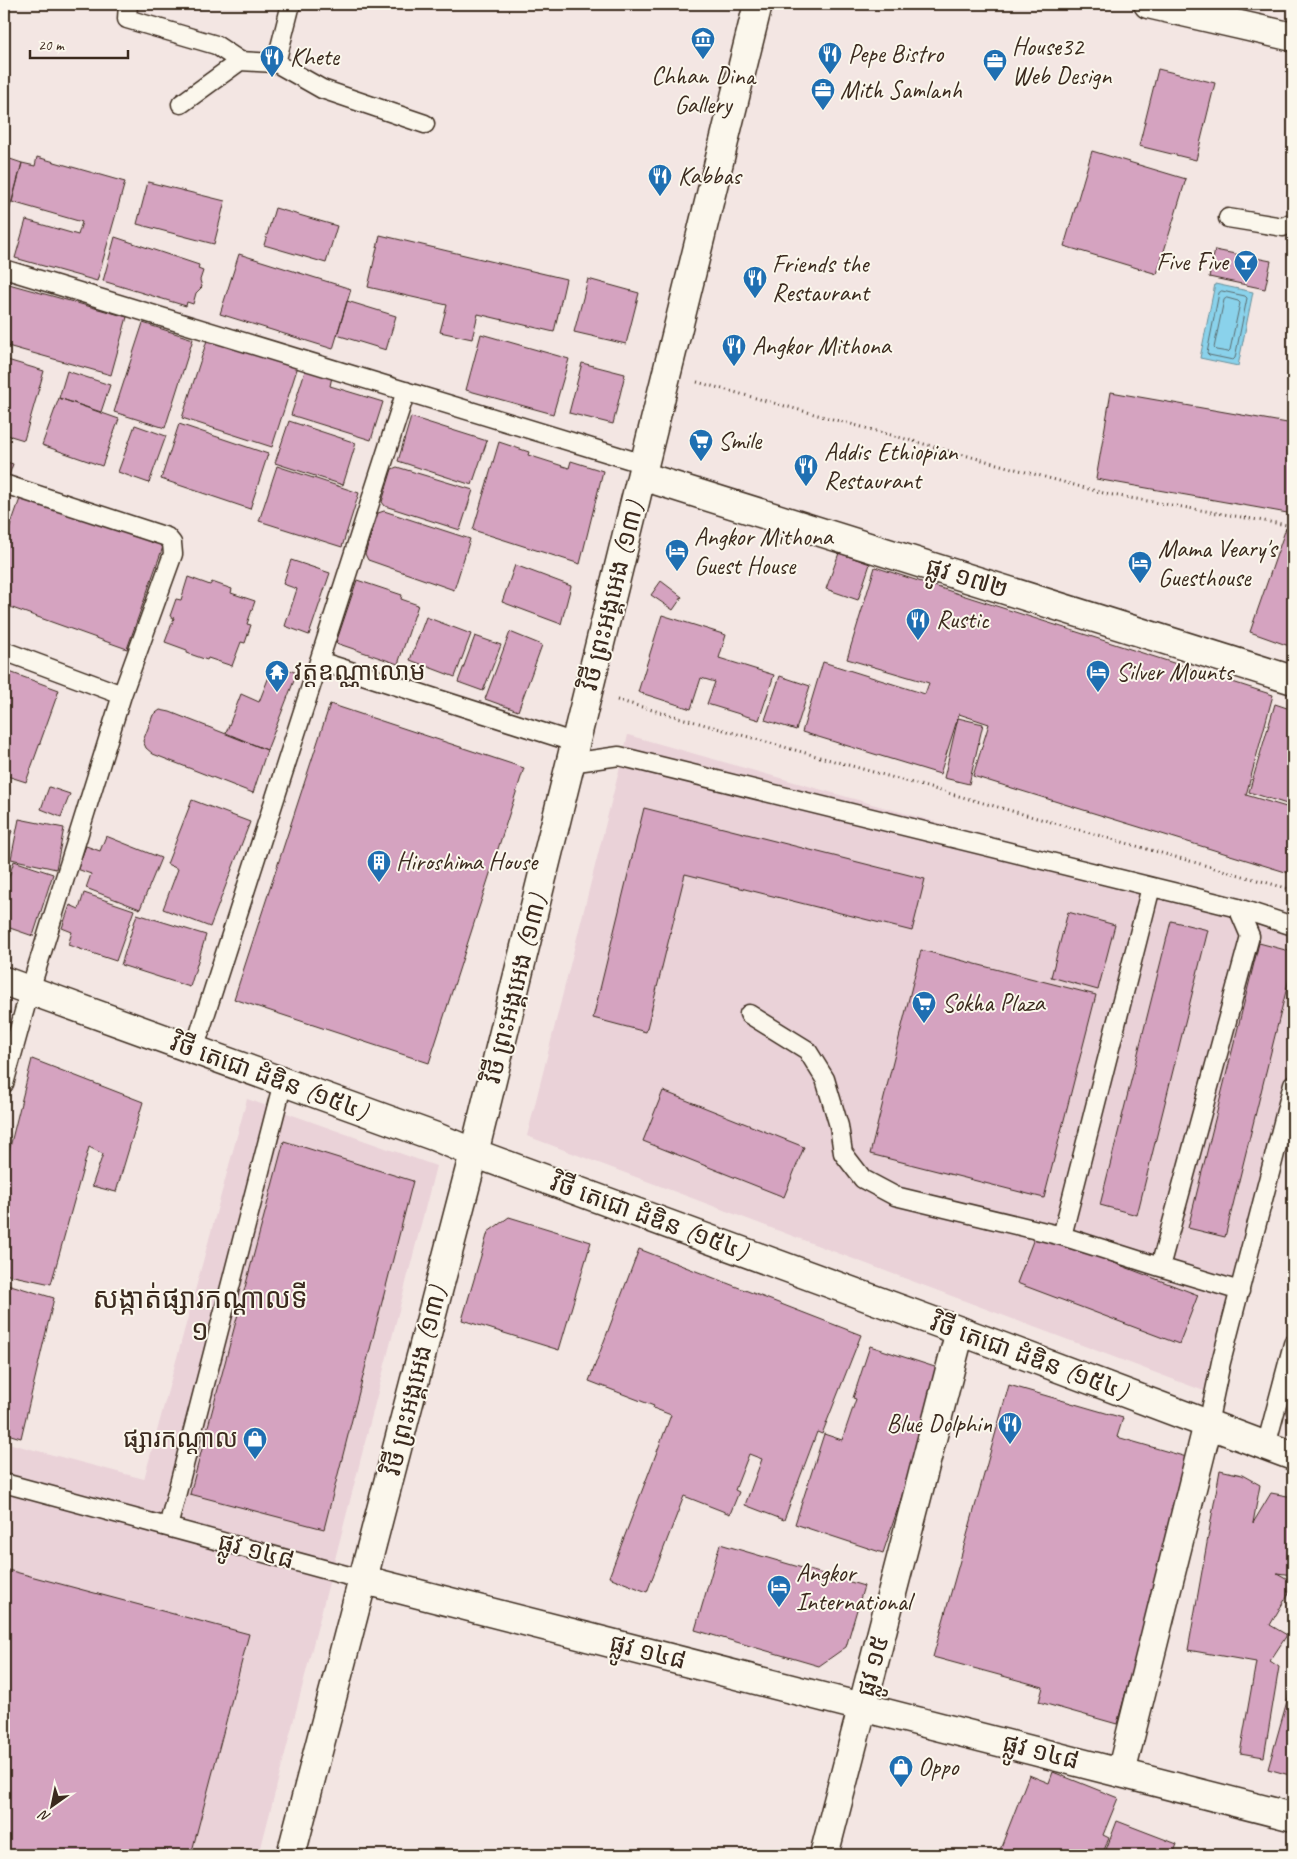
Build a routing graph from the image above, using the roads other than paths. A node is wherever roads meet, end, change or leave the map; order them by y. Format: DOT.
graph roads {
  1 [pos="128,4"];
  2 [pos="291,4"];
  3 [pos="758,4"];
  4 [pos="1148,4"];
  5 [pos="1293,37"];
  6 [pos="240,62"];
  7 [pos="276,63"];
  8 [pos="182,104"];
  9 [pos="425,124"];
  10 [pos="1228,218"];
  11 [pos="1293,222"];
  12 [pos="4,269"];
  13 [pos="406,392"];
  14 [pos="643,470"];
  15 [pos="4,484"];
  16 [pos="4,651"];
  17 [pos="319,662"];
  18 [pos="1293,680"];
  19 [pos="122,695"];
  20 [pos="573,753"];
  21 [pos="1151,887"];
  22 [pos="1238,908"];
  23 [pos="1293,926"];
  24 [pos="4,981"];
  25 [pos="30,990"];
  26 [pos="749,1014"];
  27 [pos="194,1050"];
  28 [pos="283,1082"];
  29 [pos="4,1084"];
  30 [pos="1293,1084"];
  31 [pos="474,1153"];
  32 [pos="1062,1236"];
  33 [pos="1160,1266"];
  34 [pos="1240,1290"];
  35 [pos="960,1332"];
  36 [pos="1293,1344"];
  37 [pos="1208,1424"];
  38 [pos="1266,1446"];
  39 [pos="1293,1456"];
  40 [pos="4,1484"];
  41 [pos="168,1527"];
  42 [pos="364,1580"];
  43 [pos="863,1706"];
  44 [pos="1121,1773"];
  45 [pos="1293,1817"];
  46 [pos="291,1855"];
  47 [pos="824,1855"];
  1 -- 6 [label="lane"];
  2 -- 7 [label="lane"];
  3 -- 14 [label="street, វិថី ព្រះអង្គអេង (១៣)"];
  4 -- 5 [label="street"];
  6 -- 7 [label="lane"];
  6 -- 8 [label="lane"];
  7 -- 9 [label="lane"];
  10 -- 11 [label="lane"];
  12 -- 13 [label="lane"];
  13 -- 14 [label="lane"];
  13 -- 17 [label="lane"];
  14 -- 18 [label="street, ផ្លូវ ១៧២"];
  14 -- 20 [label="street, វិថី ព្រះអង្គអេង (១៣)"];
  15 -- 19 [label="lane"];
  16 -- 19 [label="lane"];
  17 -- 20 [label="lane"];
  17 -- 27 [label="lane"];
  19 -- 25 [label="lane"];
  20 -- 21 [label="lane"];
  20 -- 31 [label="street, វិថី ព្រះអង្គអេង (១៣)"];
  21 -- 22 [label="lane"];
  21 -- 32 [label="lane"];
  22 -- 23 [label="lane"];
  22 -- 33 [label="lane"];
  24 -- 25 [label="street, វិថី តេជោ ដំឌិន (១៥៤)"];
  25 -- 27 [label="street, វិថី តេជោ ដំឌិន (១៥៤)"];
  25 -- 29 [label="lane"];
  26 -- 32 [label="lane"];
  27 -- 28 [label="street, វិថី តេជោ ដំឌិន (១៥៤)"];
  28 -- 31 [label="street, វិថី តេជោ ដំឌិន (១៥៤)"];
  28 -- 41 [label="lane"];
  30 -- 34 [label="lane"];
  31 -- 35 [label="street, វិថី តេជោ ដំឌិន (១៥៤)"];
  31 -- 42 [label="street, វិថី ព្រះអង្គអេង (១៣)"];
  32 -- 33 [label="lane"];
  33 -- 34 [label="lane"];
  34 -- 37 [label="lane"];
  35 -- 37 [label="street, វិថី តេជោ ដំឌិន (១៥៤)"];
  35 -- 43 [label="street, ផ្លូវ ១៥"];
  36 -- 38 [label="lane"];
  37 -- 38 [label="street, វិថី តេជោ ដំឌិន (១៥៤)"];
  37 -- 44 [label="street"];
  38 -- 39 [label="street, វិថី តេជោ ដំឌិន (១៥៤)"];
  40 -- 41 [label="lane, ផ្លូវ ១៤៨"];
  41 -- 42 [label="lane, ផ្លូវ ១៤៨"];
  42 -- 43 [label="street, ផ្លូវ ១៤៨"];
  42 -- 46 [label="street, វិថី ព្រះអង្គអេង (១៣)"];
  43 -- 44 [label="street, ផ្លូវ ១៤៨"];
  43 -- 47 [label="street, ផ្លូវ ១៥"];
  44 -- 45 [label="street, ផ្លូវ ១៤៨"];
}
